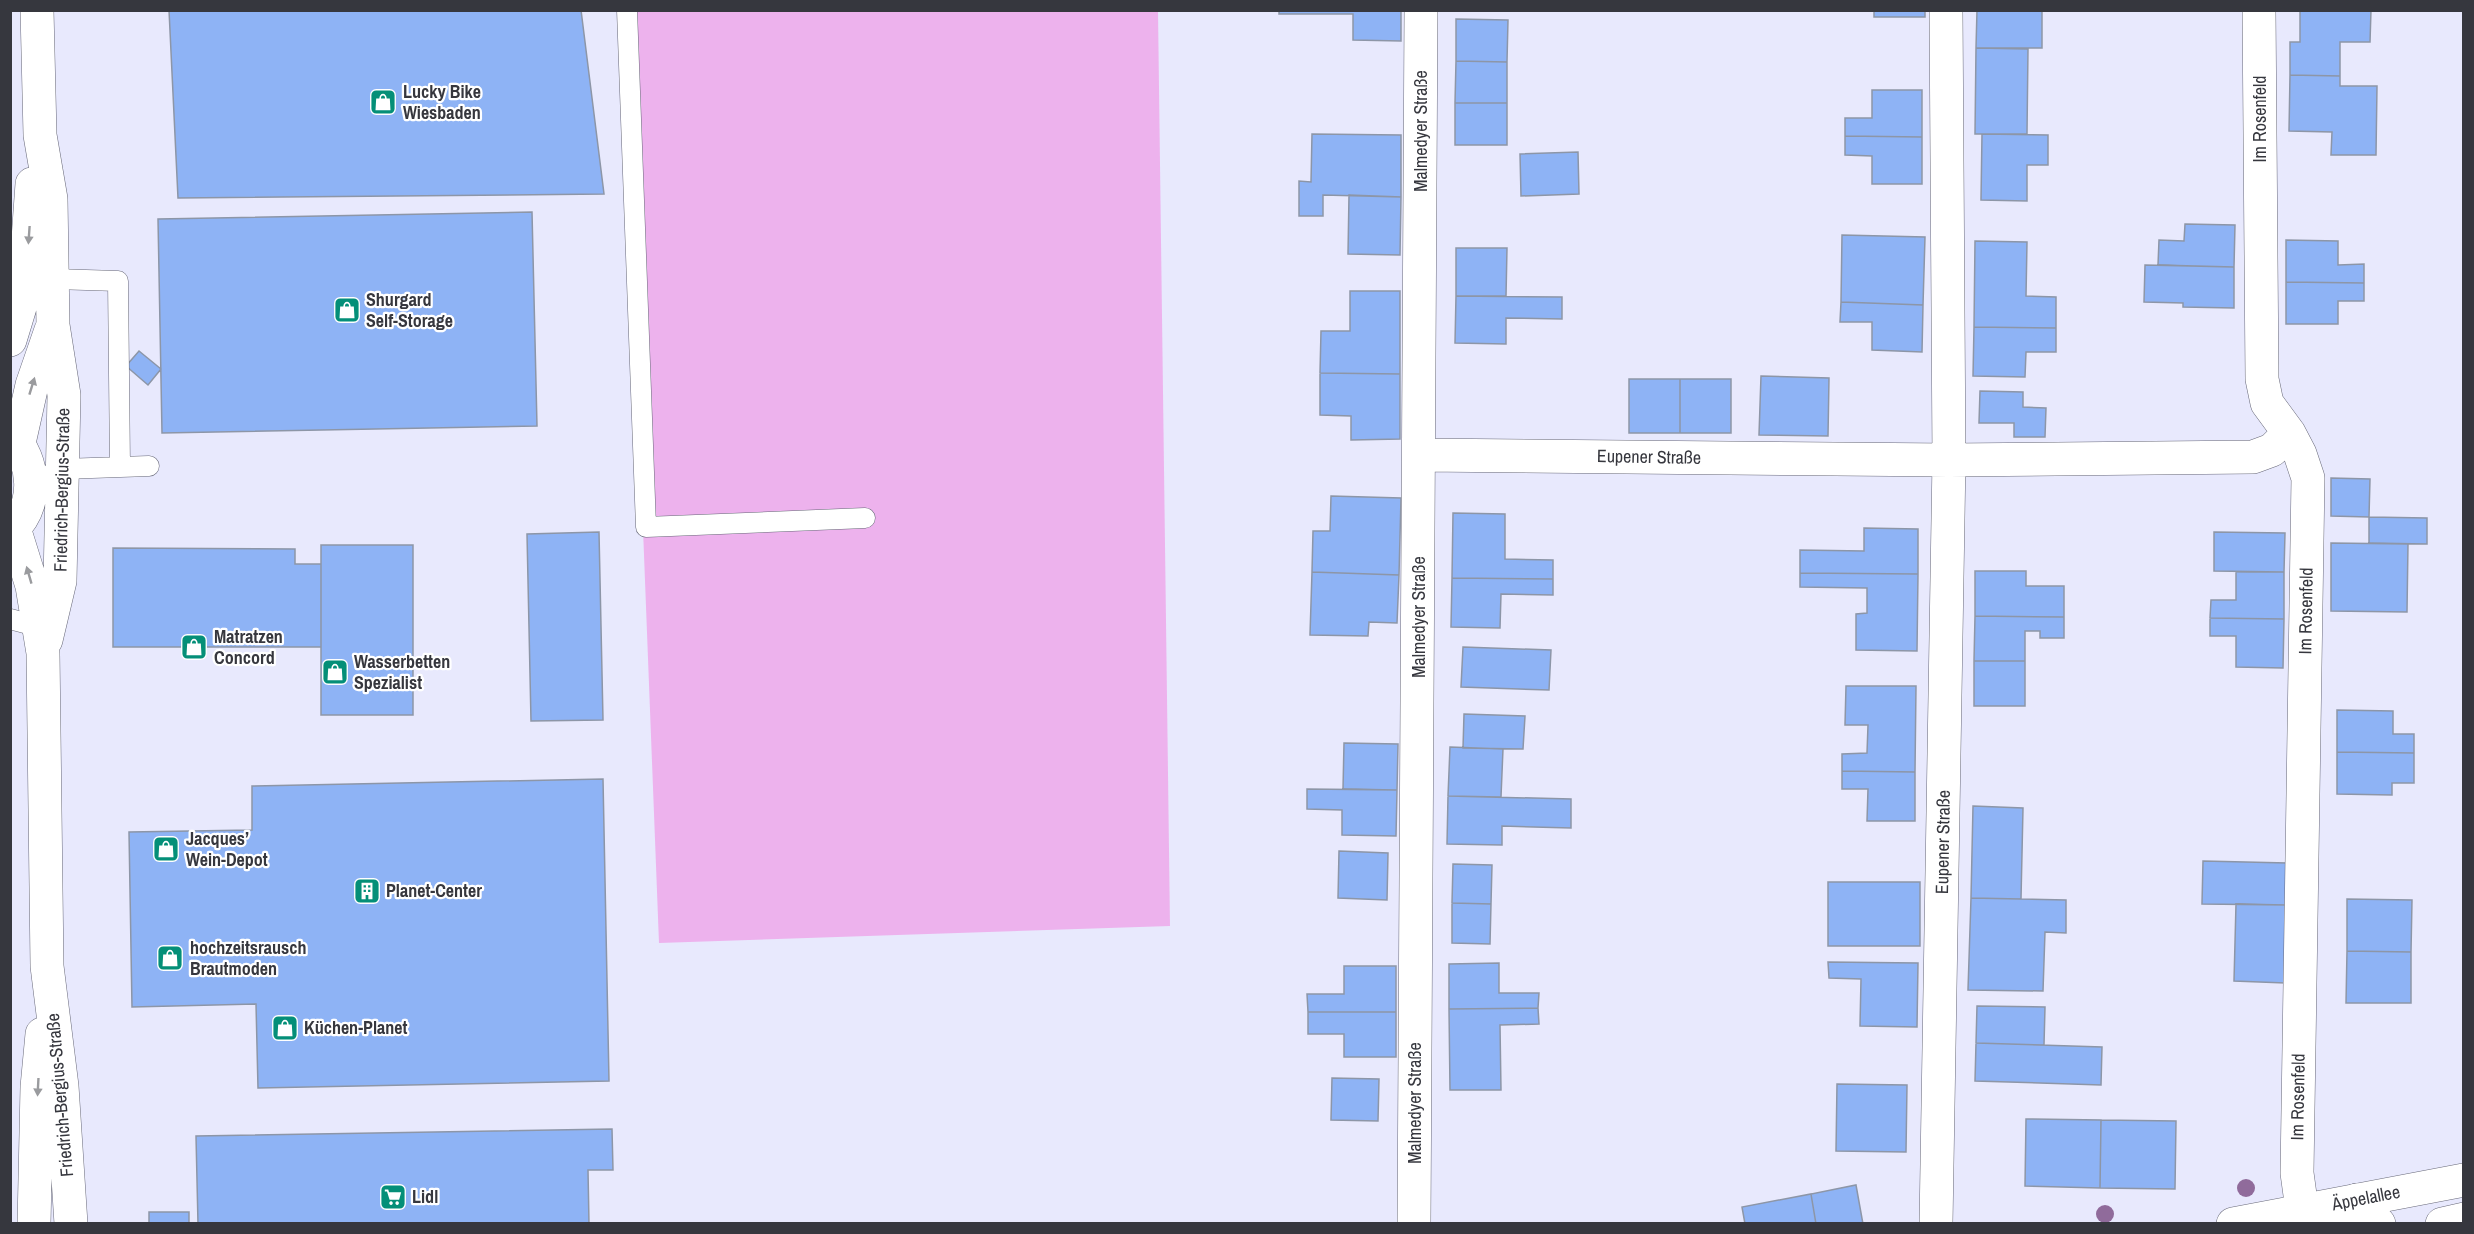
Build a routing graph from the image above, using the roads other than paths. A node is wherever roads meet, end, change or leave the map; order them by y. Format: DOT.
graph roads {
  1 [pos="37,10"];
  2 [pos="627,10"];
  3 [pos="1421,10"];
  4 [pos="1946,10"];
  5 [pos="2259,10"];
  6 [pos="40,135"];
  7 [pos="54,279"];
  8 [pos="53,326"];
  9 [pos="10,340"];
  10 [pos="2289,433"];
  11 [pos="15,438"];
  12 [pos="1420,455"];
  13 [pos="1949,460"];
  14 [pos="148,465"];
  15 [pos="120,467"];
  16 [pos="63,469"];
  17 [pos="32,478"];
  18 [pos="865,518"];
  19 [pos="12,530"];
  20 [pos="15,615"];
  21 [pos="43,653"];
  22 [pos="47,966"];
  23 [pos="2463,1180"];
  24 [pos="2360,1216"];
  25 [pos="2303,1217"];
  26 [pos="2463,1220"];
  27 [pos="34,1224"];
  28 [pos="71,1224"];
  29 [pos="1414,1224"];
  30 [pos="1936,1224"];
  31 [pos="2233,1224"];
  32 [pos="2442,1224"];
  1 -- 6 [label="street, Friedrich-Bergius-Straße"];
  2 -- 18 [label="lane"];
  3 -- 12 [label="street, Malmedyer Straße"];
  4 -- 13 [label="street, Eupener Straße"];
  5 -- 10 [label="street, Im Rosenfeld"];
  6 -- 7 [label="street, Friedrich-Bergius-Straße"];
  6 -- 9 [label="street, Friedrich-Bergius-Straße, one-way"];
  7 -- 8 [label="street, Friedrich-Bergius-Straße"];
  7 -- 15 [label="lane"];
  11 -- 8 [label="street, Friedrich-Bergius-Straße, one-way"];
  8 -- 16 [label="street, Friedrich-Bergius-Straße"];
  10 -- 13 [label="street, Eupener Straße"];
  10 -- 25 [label="street, Im Rosenfeld"];
  11 -- 17 [label="street, Friedrich-Bergius-Straße"];
  12 -- 13 [label="street, Eupener Straße"];
  12 -- 29 [label="street, Malmedyer Straße"];
  13 -- 30 [label="street, Eupener Straße"];
  14 -- 15 [label="lane"];
  15 -- 16 [label="lane"];
  16 -- 17 [label="lane"];
  16 -- 21 [label="street, Friedrich-Bergius-Straße"];
  17 -- 19 [label="street, Friedrich-Bergius-Straße"];
  21 -- 19 [label="street, Friedrich-Bergius-Straße, one-way"];
  20 -- 21 [label="street"];
  21 -- 22 [label="street, Friedrich-Bergius-Straße"];
  22 -- 27 [label="street, Friedrich-Bergius-Straße, one-way"];
  22 -- 28 [label="street, Friedrich-Bergius-Straße"];
  23 -- 24 [label="street, Äppelallee"];
  24 -- 25 [label="street, Äppelallee"];
  25 -- 31 [label="street, Äppelallee"];
  26 -- 32 [label="street"];
}
